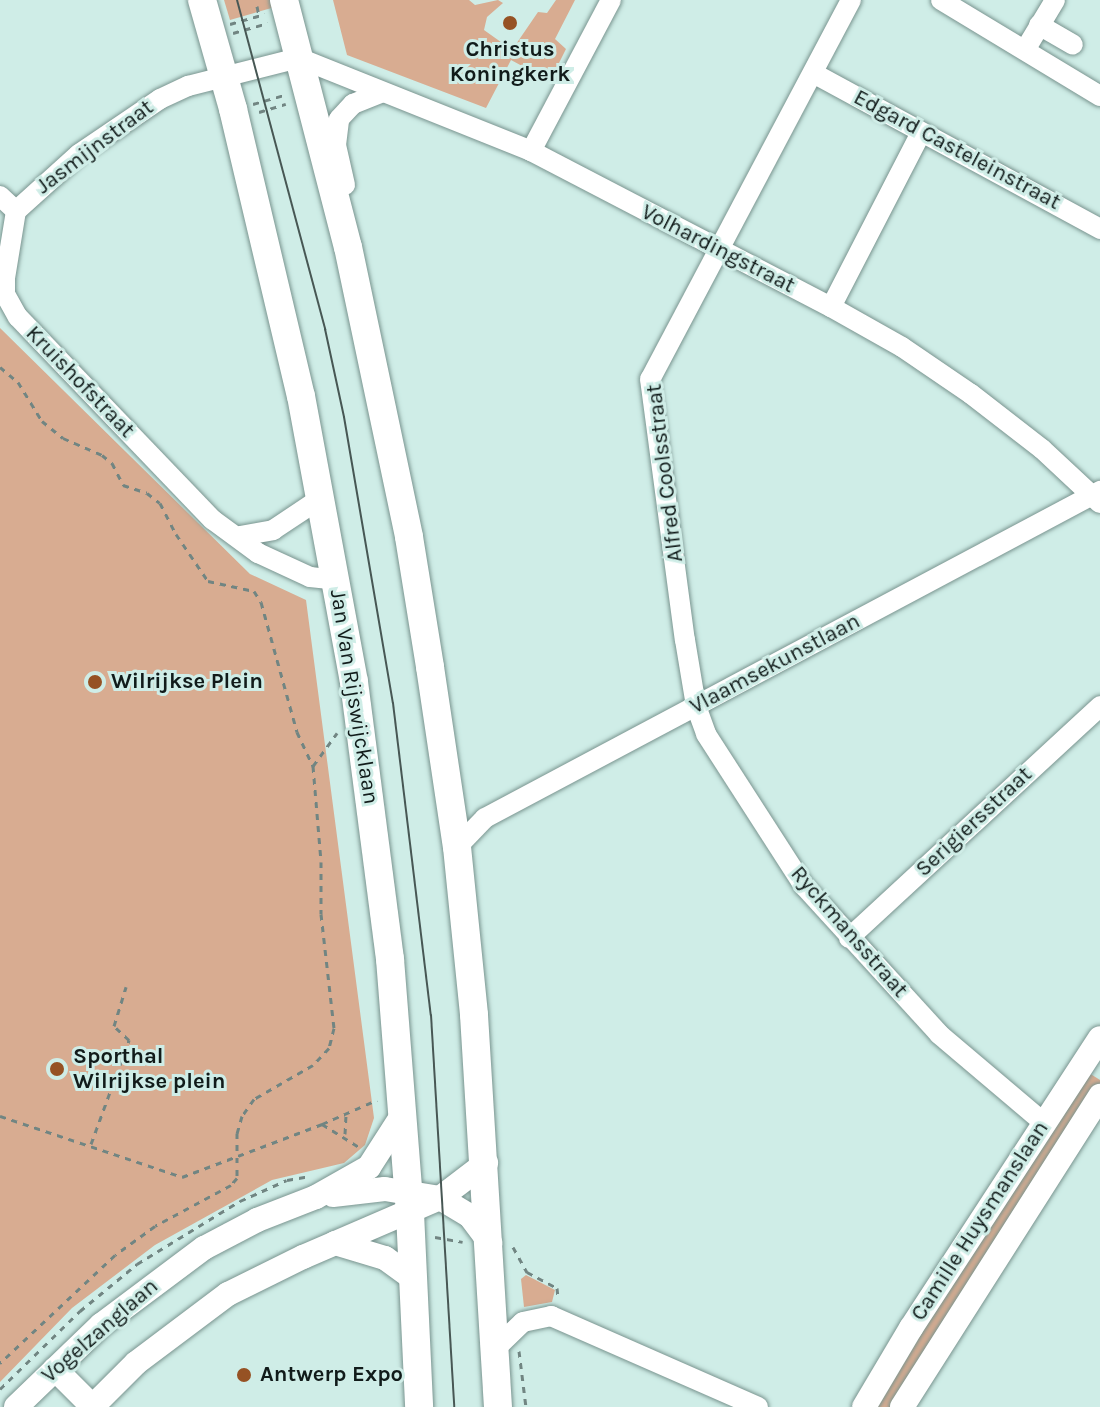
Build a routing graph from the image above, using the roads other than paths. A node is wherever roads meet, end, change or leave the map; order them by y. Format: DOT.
graph roads {
  1 [pos="202,0"];
  2 [pos="611,0"];
  3 [pos="851,0"];
  4 [pos="941,0"];
  5 [pos="1055,0"];
  6 [pos="275,10"];
  7 [pos="1039,25"];
  8 [pos="1073,45"];
  9 [pos="1025,50"];
  10 [pos="299,58"];
  11 [pos="813,73"];
  12 [pos="224,77"];
  13 [pos="382,92"];
  14 [pos="1100,96"];
  15 [pos="921,133"];
  16 [pos="531,151"];
  17 [pos="0,196"];
  18 [pos="338,201"];
  19 [pos="16,211"];
  20 [pos="1100,229"];
  21 [pos="720,249"];
  22 [pos="831,307"];
  23 [pos="1097,497"];
  24 [pos="321,498"];
  25 [pos="240,536"];
  26 [pos="337,580"];
  27 [pos="696,706"];
  28 [pos="1100,706"];
  29 [pos="457,847"];
  30 [pos="849,938"];
  31 [pos="1097,1049"];
  32 [pos="1100,1096"];
  33 [pos="392,1106"];
  34 [pos="1044,1123"];
  35 [pos="486,1163"];
  36 [pos="316,1197"];
  37 [pos="440,1198"];
  38 [pos="409,1213"];
  39 [pos="335,1243"];
  40 [pos="500,1244"];
  41 [pos="413,1278"];
  42 [pos="496,1348"];
  43 [pos="55,1369"];
  44 [pos="16,1407"];
  45 [pos="92,1407"];
  46 [pos="419,1407"];
  47 [pos="498,1407"];
  48 [pos="758,1407"];
  49 [pos="864,1407"];
  50 [pos="902,1407"];
  1 -- 12 [label="main road, Jan Van Rijswijcklaan"];
  2 -- 16 [label="street"];
  3 -- 11 [label="street, Alfred Coolsstraat"];
  4 -- 9 [label="street"];
  5 -- 7 [label="street"];
  6 -- 10 [label="main road"];
  7 -- 8 [label="street"];
  7 -- 9 [label="street"];
  9 -- 14 [label="street"];
  10 -- 12 [label="street, Jasmijnstraat"];
  10 -- 13 [label="street, Volhardingstraat"];
  10 -- 18 [label="main road"];
  11 -- 15 [label="street, Edgard Casteleinstraat"];
  11 -- 21 [label="street, Alfred Coolsstraat"];
  12 -- 19 [label="street, Jasmijnstraat"];
  12 -- 24 [label="main road, Jan Van Rijswijcklaan"];
  13 -- 16 [label="street, Volhardingstraat"];
  13 -- 18 [label="street"];
  15 -- 20 [label="street, Edgard Casteleinstraat"];
  15 -- 22 [label="street"];
  16 -- 21 [label="street, Volhardingstraat"];
  17 -- 19 [label="street"];
  18 -- 29 [label="main road"];
  19 -- 25 [label="street, Kruishofstraat"];
  21 -- 22 [label="street, Volhardingstraat"];
  21 -- 27 [label="street, Alfred Coolsstraat"];
  22 -- 23 [label="street, Volhardingstraat"];
  23 -- 27 [label="street, Vlaamsekunstlaan"];
  24 -- 25 [label="street"];
  24 -- 26 [label="main road, Jan Van Rijswijcklaan"];
  25 -- 26 [label="street, Kruishofstraat"];
  26 -- 33 [label="main road, Jan Van Rijswijcklaan"];
  27 -- 29 [label="street, Vlaamsekunstlaan"];
  27 -- 30 [label="street, Ryckmansstraat"];
  28 -- 30 [label="street, Serigiersstraat"];
  29 -- 35 [label="main road"];
  30 -- 34 [label="street, Ryckmansstraat"];
  31 -- 34 [label="street, Camille Huysmanslaan"];
  32 -- 50 [label="street, Camille Huysmanslaan"];
  33 -- 36 [label="street, Vogelzanglaan"];
  33 -- 38 [label="main road, Jan Van Rijswijcklaan"];
  34 -- 49 [label="street, Camille Huysmanslaan"];
  35 -- 37 [label="street, Vogelzanglaan"];
  35 -- 40 [label="main road"];
  36 -- 38 [label="street, Vogelzanglaan"];
  36 -- 43 [label="street, Vogelzanglaan"];
  37 -- 38 [label="street, Vogelzanglaan"];
  37 -- 40 [label="street"];
  38 -- 39 [label="street, Vogelzanglaan"];
  38 -- 41 [label="main road, Jan Van Rijswijcklaan"];
  39 -- 41 [label="street"];
  39 -- 45 [label="street, Vogelzanglaan"];
  40 -- 42 [label="main road"];
  41 -- 46 [label="main road, Jan Van Rijswijcklaan"];
  42 -- 47 [label="main road"];
  42 -- 48 [label="street"];
  43 -- 44 [label="street, Vogelzanglaan"];
  43 -- 45 [label="street"];
}
